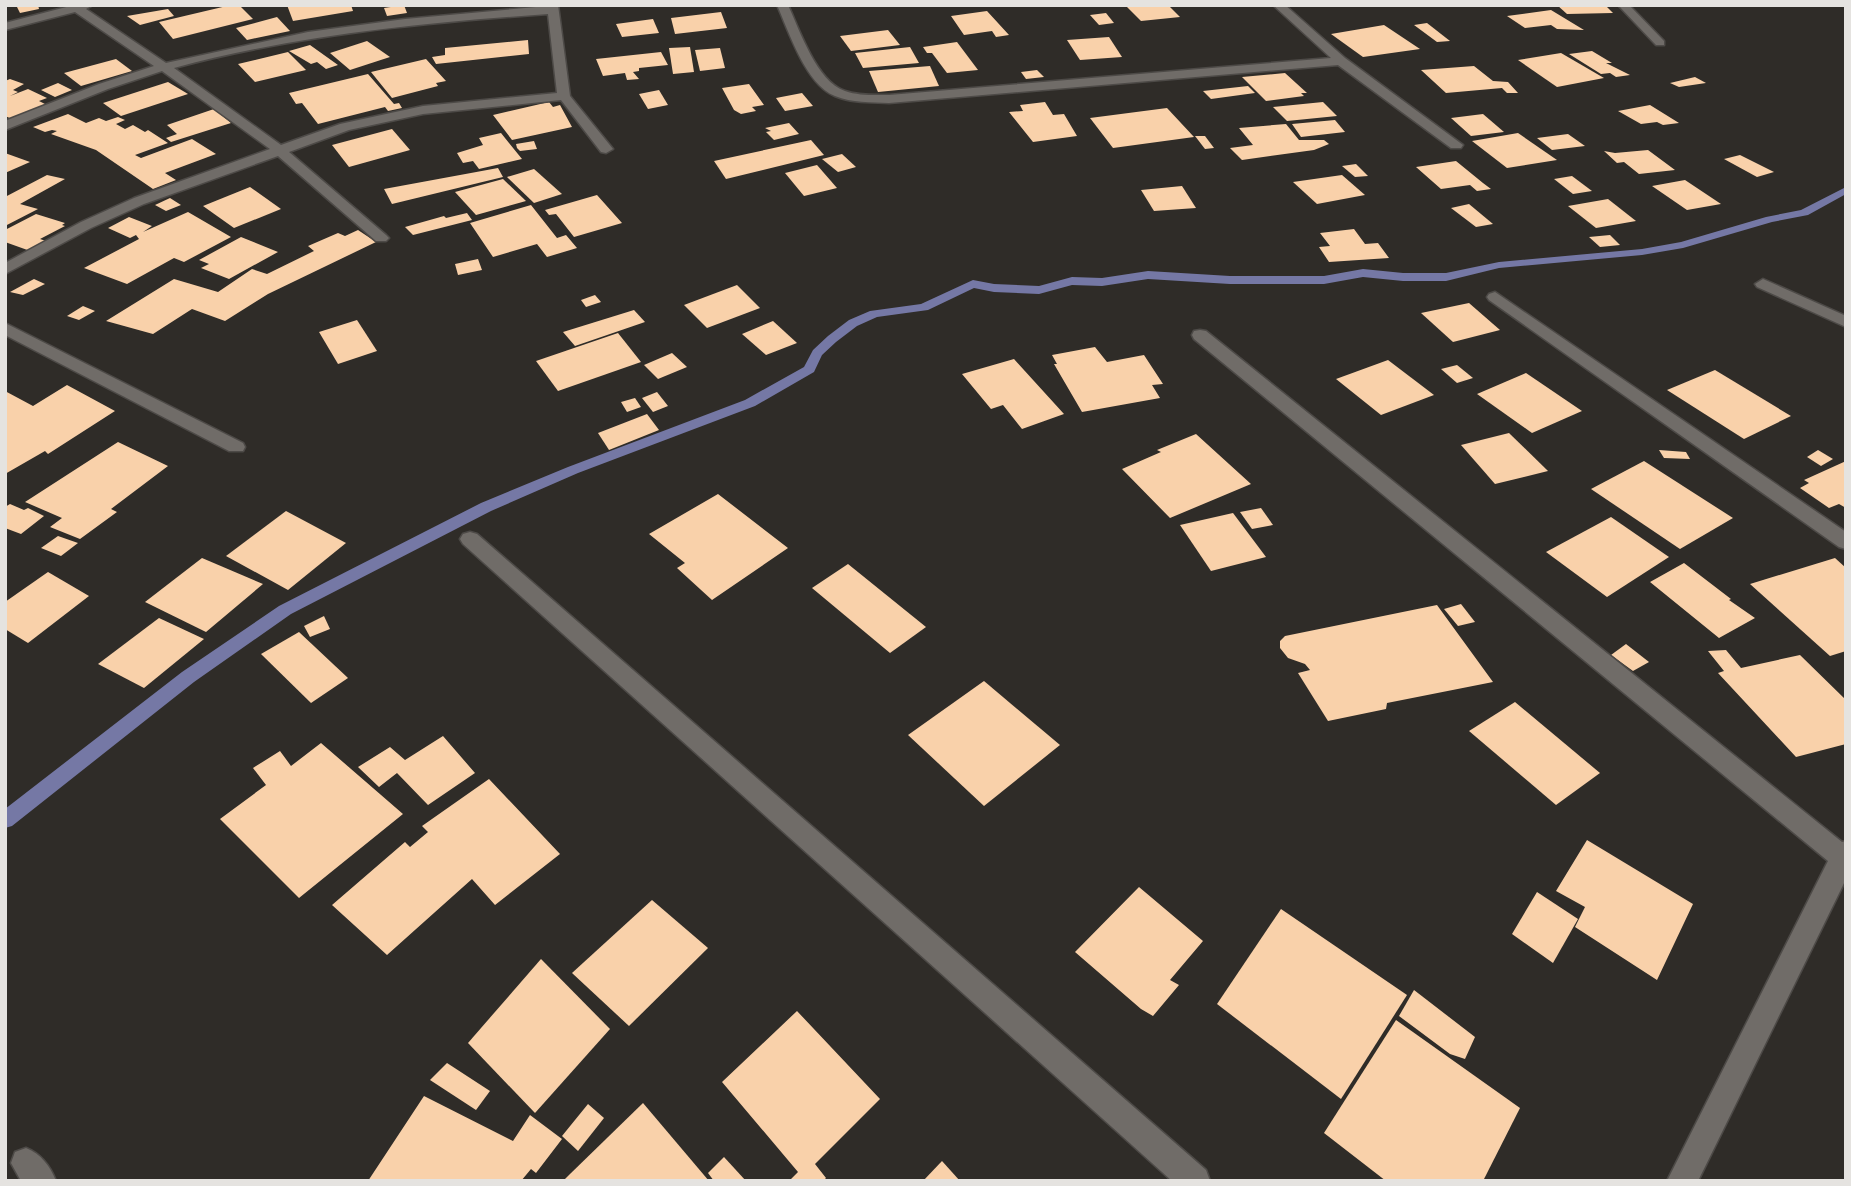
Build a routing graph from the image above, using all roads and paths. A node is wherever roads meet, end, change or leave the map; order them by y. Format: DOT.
graph roads {
  1 [pos="782,5"];
  2 [pos="1278,5"];
  3 [pos="1623,5"];
  4 [pos="82,7"];
  5 [pos="552,7"];
  6 [pos="5,27"];
  7 [pos="1660,43"];
  8 [pos="1341,61"];
  9 [pos="164,67"];
  10 [pos="564,96"];
  11 [pos="5,126"];
  12 [pos="1456,145"];
  13 [pos="606,149"];
  14 [pos="279,150"];
  15 [pos="381,238"];
  16 [pos="5,269"];
  17 [pos="1763,284"];
  18 [pos="1495,297"];
  19 [pos="1846,322"];
  20 [pos="5,328"];
  21 [pos="1200,335"];
  22 [pos="236,447"];
  23 [pos="470,539"];
  24 [pos="1846,541"];
  25 [pos="1844,855"];
  26 [pos="1195,1181"];
  27 [pos="1682,1181"];
  1 -- 8 [label="street"];
  2 -- 8 [label="street"];
  3 -- 7 [label="street"];
  4 -- 6 [label="street"];
  4 -- 9 [label="street"];
  5 -- 9 [label="street"];
  5 -- 10 [label="street"];
  8 -- 12 [label="street"];
  9 -- 11 [label="street"];
  9 -- 14 [label="street"];
  10 -- 13 [label="street"];
  10 -- 14 [label="street"];
  14 -- 15 [label="street"];
  14 -- 16 [label="street"];
  17 -- 19 [label="street"];
  18 -- 24 [label="street"];
  20 -- 22 [label="street"];
  21 -- 25 [label="street"];
  23 -- 26 [label="street"];
  25 -- 27 [label="street"];
}
